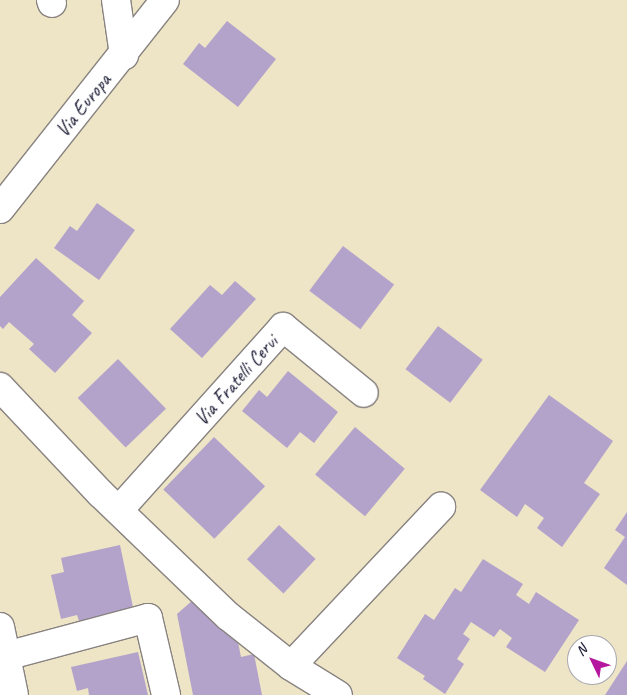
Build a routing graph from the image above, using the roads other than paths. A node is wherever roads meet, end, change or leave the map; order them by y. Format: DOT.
graph roads {
  1 [pos="116,0"];
  2 [pos="165,0"];
  3 [pos="124,55"];
  4 [pos="0,209"];
  5 [pos="0,387"];
  6 [pos="364,393"];
  7 [pos="441,507"];
  8 [pos="118,510"];
  9 [pos="0,627"];
  10 [pos="6,656"];
  11 [pos="291,666"];
  12 [pos="14,695"];
  13 [pos="166,695"];
  14 [pos="338,695"];
  1 -- 3 [label="street"];
  2 -- 3 [label="street, Via Europa"];
  3 -- 4 [label="street, Via Europa"];
  5 -- 8 [label="street"];
  6 -- 8 [label="street, Via Fratelli Cervi"];
  7 -- 11 [label="street"];
  8 -- 11 [label="street"];
  9 -- 10 [label="street"];
  10 -- 12 [label="street"];
  10 -- 13 [label="street"];
  11 -- 14 [label="street"];
}
